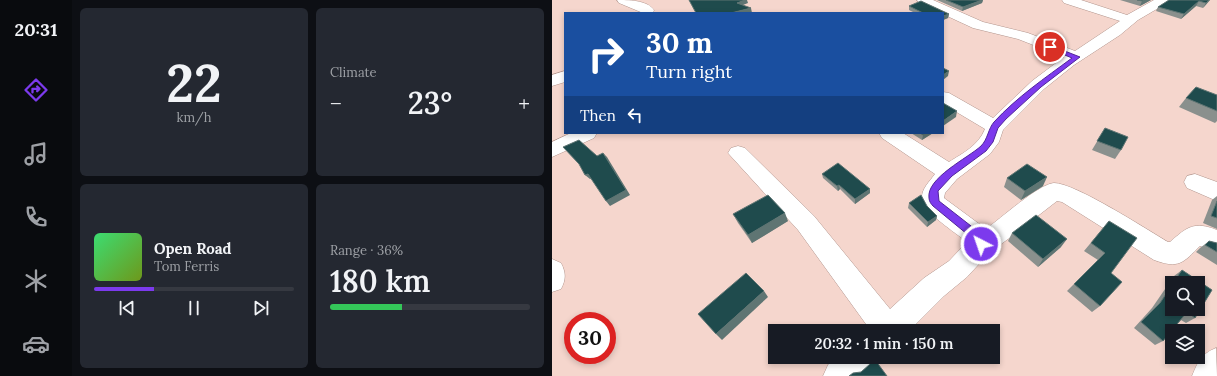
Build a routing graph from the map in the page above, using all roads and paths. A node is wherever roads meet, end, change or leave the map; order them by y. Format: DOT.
graph roads {
  1 [pos="623,0"];
  2 [pos="923,0"];
  3 [pos="1068,0"];
  4 [pos="1163,0"];
  5 [pos="650,9"];
  6 [pos="1129,20"];
  7 [pos="1076,57"];
  8 [pos="564,76"];
  9 [pos="552,81"];
  10 [pos="944,98"];
  11 [pos="995,127"];
  12 [pos="585,134"];
  13 [pos="890,134"];
  14 [pos="552,150"];
  15 [pos="738,153"];
  16 [pos="949,173"];
  17 [pos="1195,182"];
  18 [pos="1217,192"];
  19 [pos="1217,241"];
  20 [pos="981,244"];
  21 [pos="552,271"];
  22 [pos="552,280"];
  23 [pos="883,324"];
  24 [pos="895,324"];
  25 [pos="852,364"];
  26 [pos="1217,364"];
  27 [pos="839,376"];
  28 [pos="1208,376"];
  1 -- 5 [label="street"];
  2 -- 7 [label="street"];
  3 -- 6 [label="street"];
  4 -- 6 [label="street"];
  6 -- 7 [label="street"];
  7 -- 11 [label="street"];
  8 -- 9 [label="street"];
  10 -- 11 [label="street"];
  11 -- 16 [label="street"];
  12 -- 14 [label="street"];
  13 -- 16 [label="street"];
  15 -- 23 [label="street"];
  16 -- 20 [label="street"];
  17 -- 18 [label="street"];
  19 -- 20 [label="street"];
  20 -- 24 [label="street"];
  21 -- 22 [label="street"];
  25 -- 27 [label="street"];
  26 -- 28 [label="street"];
}
